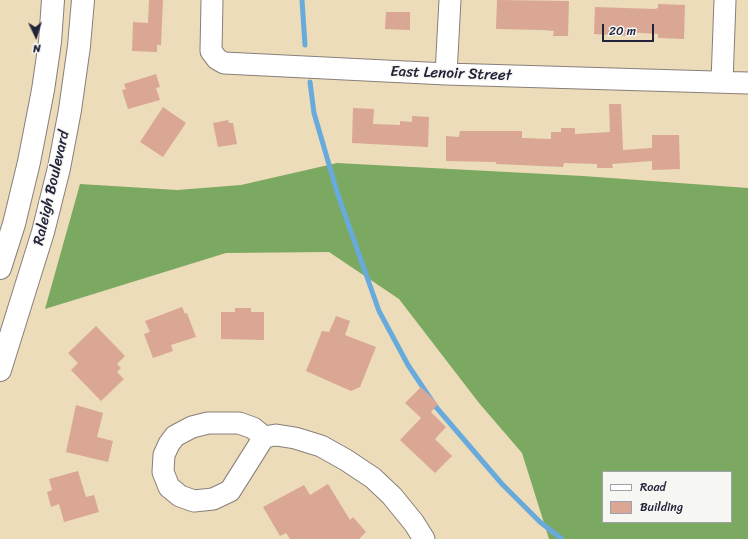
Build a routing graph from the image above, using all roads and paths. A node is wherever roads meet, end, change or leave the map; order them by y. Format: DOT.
graph roads {
  1 [pos="53,0"];
  2 [pos="83,0"];
  3 [pos="212,0"];
  4 [pos="450,0"];
  5 [pos="724,0"];
  6 [pos="446,74"];
  7 [pos="722,82"];
  8 [pos="748,83"];
  9 [pos="0,268"];
  10 [pos="0,370"];
  11 [pos="264,437"];
  12 [pos="424,539"];
  1 -- 9 [label="main road, Raleigh Boulevard"];
  2 -- 10 [label="main road, Raleigh Boulevard"];
  3 -- 6 [label="street, East Lenoir Street"];
  4 -- 6 [label="street"];
  5 -- 7 [label="street"];
  6 -- 7 [label="street, East Lenoir Street"];
  7 -- 8 [label="street, East Lenoir Street"];
  11 -- 11 [label="street"];
  11 -- 12 [label="street"];
}
